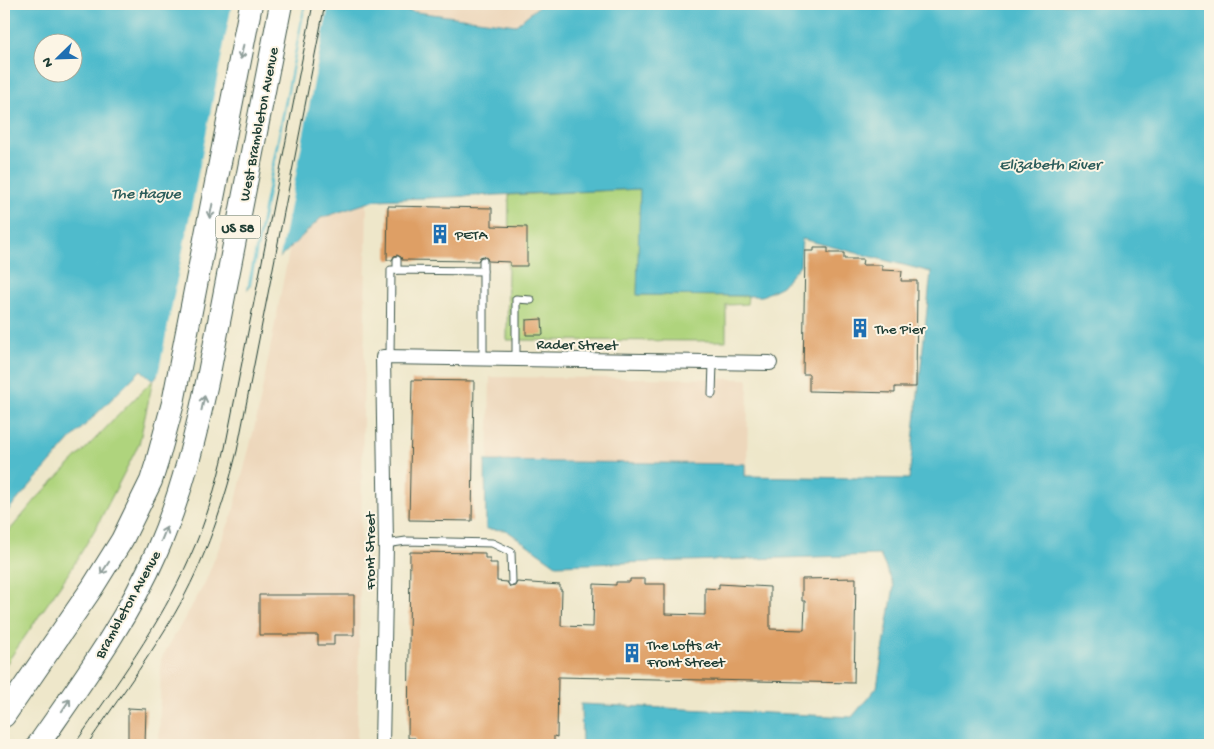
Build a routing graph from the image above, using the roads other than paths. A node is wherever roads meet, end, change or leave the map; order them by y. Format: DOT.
graph roads {
  1 [pos="251,4"];
  2 [pos="281,4"];
  3 [pos="397,260"];
  4 [pos="483,261"];
  5 [pos="397,270"];
  6 [pos="484,271"];
  7 [pos="531,300"];
  8 [pos="387,357"];
  9 [pos="483,359"];
  10 [pos="516,359"];
  11 [pos="713,363"];
  12 [pos="770,363"];
  13 [pos="712,394"];
  14 [pos="191,450"];
  15 [pos="386,544"];
  16 [pos="512,582"];
  17 [pos="4,716"];
  18 [pos="38,745"];
  19 [pos="382,745"];
  1 -- 17 [label="main road, West Brambleton Avenue / US 58, one-way"];
  14 -- 2 [label="main road, West Brambleton Avenue / US 58, one-way"];
  3 -- 5 [label="lane"];
  4 -- 6 [label="lane"];
  5 -- 6 [label="lane"];
  5 -- 8 [label="lane"];
  6 -- 9 [label="lane"];
  7 -- 10 [label="lane"];
  8 -- 9 [label="street, Rader Street"];
  8 -- 15 [label="street, Front Street"];
  9 -- 10 [label="street, Rader Street"];
  10 -- 11 [label="street, Rader Street"];
  11 -- 12 [label="street, Rader Street"];
  11 -- 13 [label="lane"];
  18 -- 14 [label="main road, Brambleton Avenue / US 58, one-way"];
  15 -- 16 [label="lane"];
  15 -- 19 [label="street, Front Street"];
}
